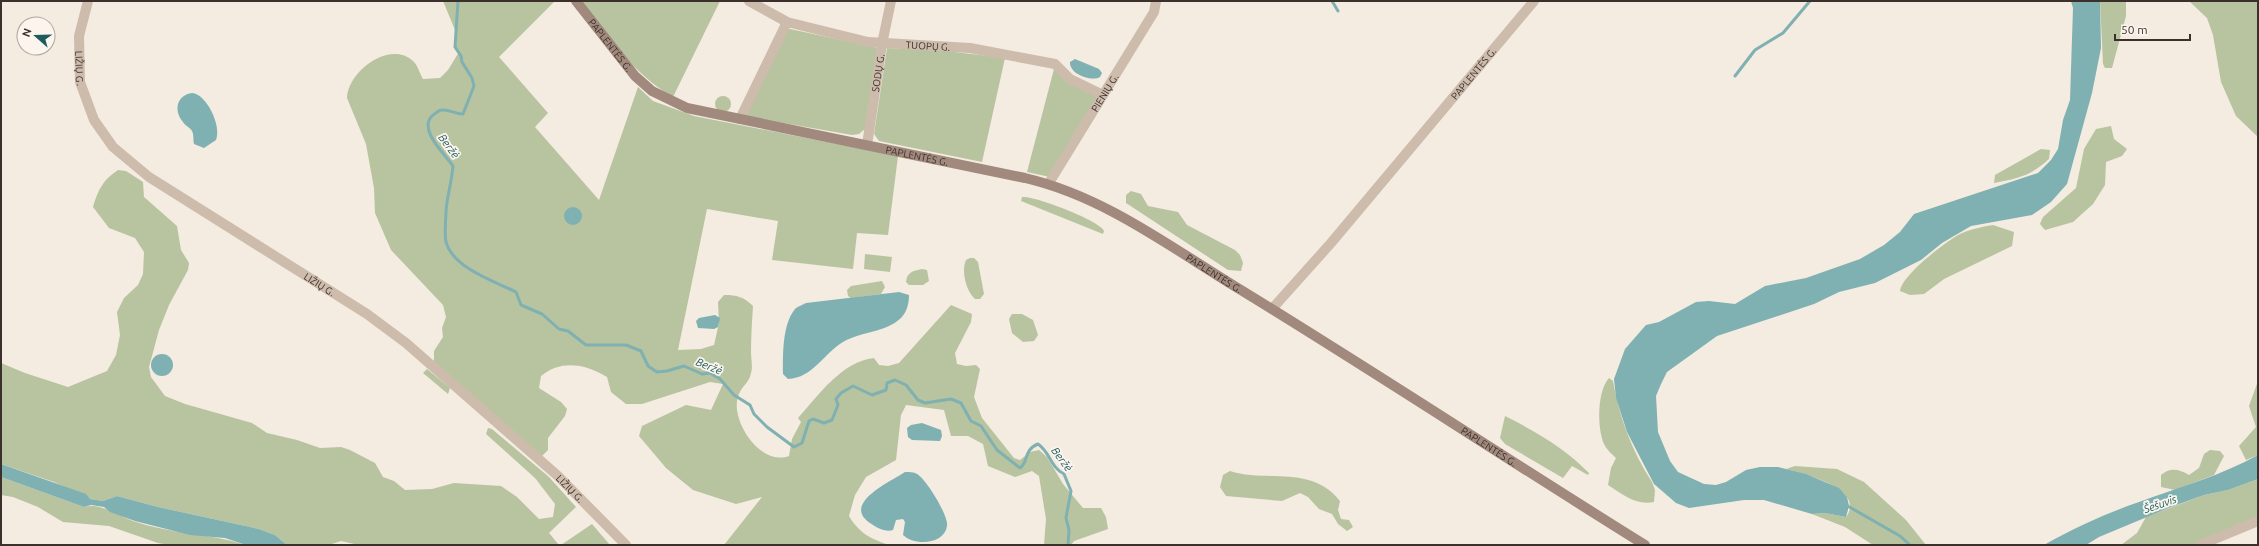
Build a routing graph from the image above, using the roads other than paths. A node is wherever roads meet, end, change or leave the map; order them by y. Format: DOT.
graph roads {
  1 [pos="88,1"];
  2 [pos="576,1"];
  3 [pos="749,1"];
  4 [pos="891,1"];
  5 [pos="1156,1"];
  6 [pos="1534,1"];
  7 [pos="788,22"];
  8 [pos="882,44"];
  9 [pos="1103,95"];
  10 [pos="740,119"];
  11 [pos="867,145"];
  12 [pos="1049,183"];
  13 [pos="1272,309"];
  14 [pos="2258,521"];
  15 [pos="626,545"];
  16 [pos="1645,545"];
  17 [pos="2200,545"];
  1 -- 15 [label="street, LIŽIŲ G."];
  2 -- 10 [label="main road, PAPLENTĖS G."];
  3 -- 7 [label="street, TUOPŲ G."];
  4 -- 8 [label="street, SODŲ G."];
  5 -- 9 [label="street, PIENIŲ G."];
  6 -- 13 [label="street, PAPLENTĖS G."];
  7 -- 8 [label="street, TUOPŲ G."];
  7 -- 10 [label="street"];
  8 -- 9 [label="street, TUOPŲ G."];
  8 -- 11 [label="street, SODŲ G."];
  9 -- 12 [label="street, PIENIŲ G."];
  10 -- 11 [label="main road, PAPLENTĖS G."];
  11 -- 12 [label="main road, PAPLENTĖS G."];
  12 -- 13 [label="main road, PAPLENTĖS G."];
  13 -- 16 [label="main road, PAPLENTĖS G."];
  14 -- 17 [label="street"];
}
